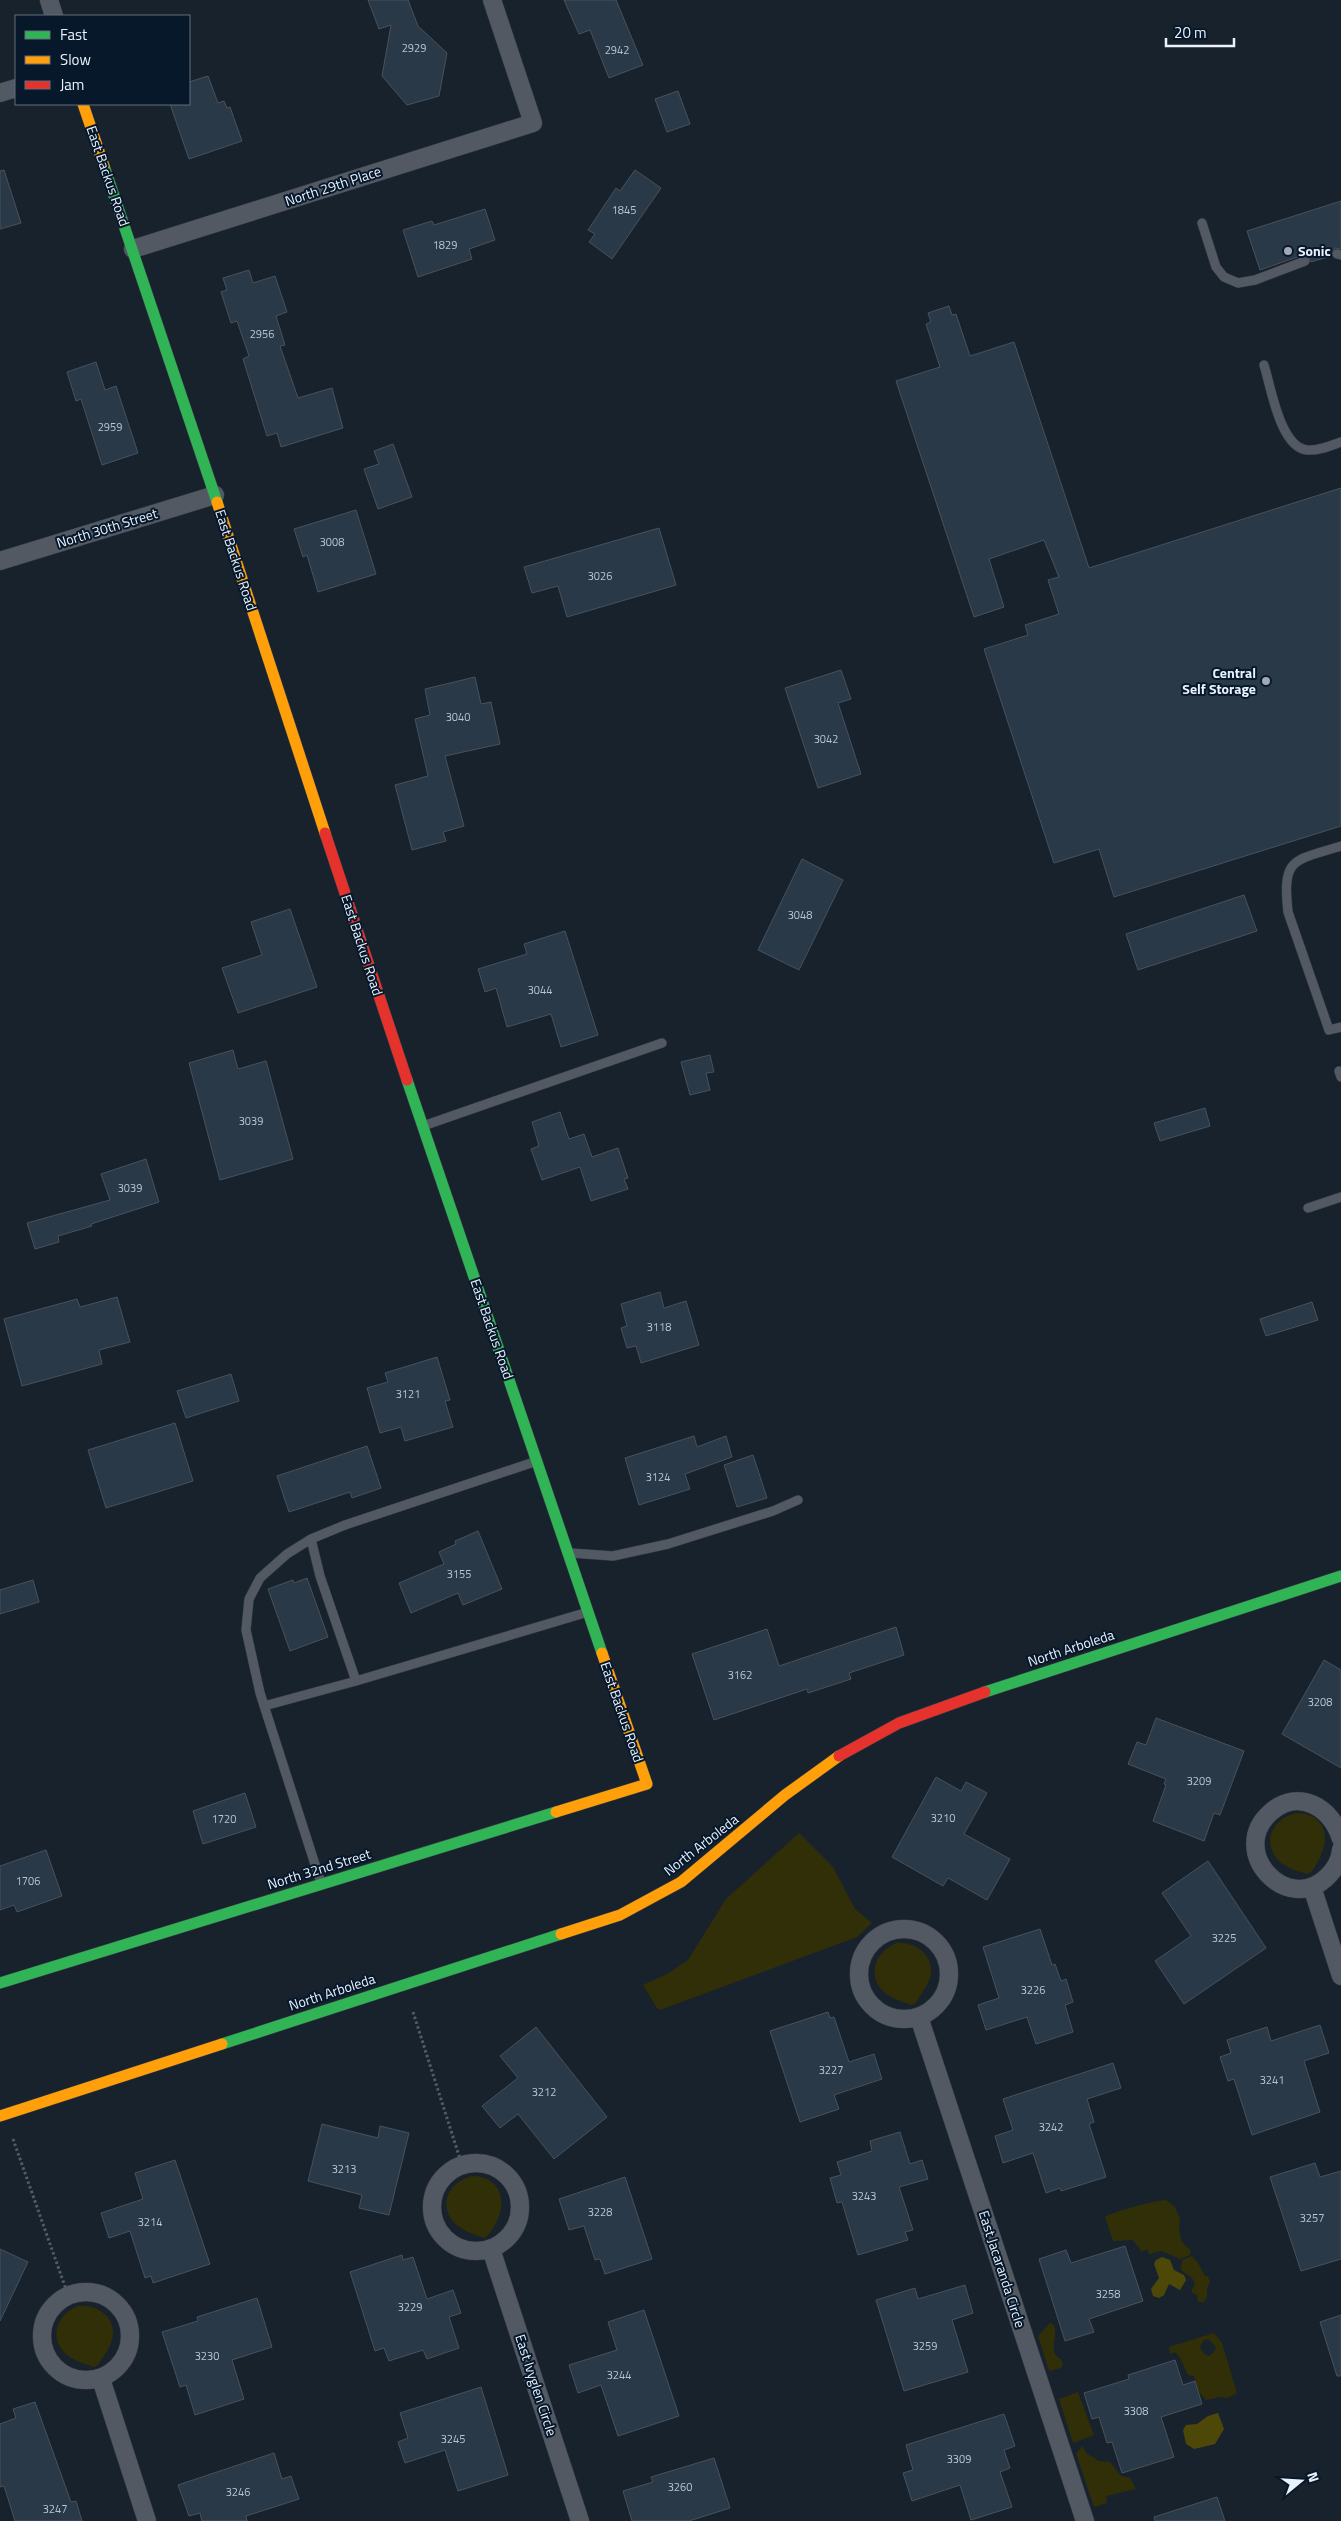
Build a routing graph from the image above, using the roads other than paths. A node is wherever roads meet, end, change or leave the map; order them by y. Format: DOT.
graph roads {
  1 [pos="49,0"];
  2 [pos="492,0"];
  3 [pos="54,15"];
  4 [pos="15,88"];
  5 [pos="0,93"];
  6 [pos="83,105"];
  7 [pos="1202,223"];
  8 [pos="133,249"];
  9 [pos="1305,261"];
  10 [pos="1264,365"];
  11 [pos="1341,442"];
  12 [pos="215,495"];
  13 [pos="0,561"];
  14 [pos="1341,846"];
  15 [pos="1341,1027"];
  16 [pos="662,1043"];
  17 [pos="423,1126"];
  18 [pos="1341,1196"];
  19 [pos="1308,1208"];
  20 [pos="537,1461"];
  21 [pos="798,1500"];
  22 [pos="310,1539"];
  23 [pos="568,1553"];
  24 [pos="1341,1576"];
  25 [pos="588,1612"];
  26 [pos="356,1681"];
  27 [pos="264,1706"];
  28 [pos="647,1784"];
  29 [pos="1341,1839"];
  30 [pos="1341,1850"];
  31 [pos="321,1884"];
  32 [pos="1312,1887"];
  33 [pos="1341,1976"];
  34 [pos="0,1983"];
  35 [pos="919,2017"];
  36 [pos="0,2116"];
  37 [pos="492,2250"];
  38 [pos="101,2379"];
  39 [pos="147,2521"];
  40 [pos="580,2521"];
  41 [pos="1085,2521"];
  1 -- 3 [label="street"];
  2 -- 8 [label="street, North 29th Place"];
  4 -- 5 [label="street"];
  6 -- 8 [label="street, East Backus Road"];
  7 -- 9 [label="lane"];
  8 -- 12 [label="street, East Backus Road"];
  10 -- 11 [label="lane"];
  12 -- 13 [label="street, North 30th Street"];
  12 -- 17 [label="street, East Backus Road"];
  14 -- 15 [label="lane"];
  16 -- 17 [label="lane"];
  17 -- 20 [label="street, East Backus Road"];
  18 -- 19 [label="lane"];
  20 -- 22 [label="lane"];
  20 -- 23 [label="street, East Backus Road"];
  21 -- 23 [label="lane"];
  22 -- 26 [label="lane"];
  22 -- 27 [label="lane"];
  23 -- 25 [label="street, East Backus Road"];
  24 -- 36 [label="street, North Arboleda"];
  25 -- 26 [label="lane"];
  25 -- 28 [label="street, East Backus Road"];
  26 -- 27 [label="lane"];
  27 -- 31 [label="lane"];
  28 -- 31 [label="street, North 32nd Street"];
  29 -- 32 [label="street"];
  30 -- 32 [label="street"];
  31 -- 34 [label="street, North 32nd Street"];
  32 -- 33 [label="street"];
  35 -- 35 [label="street"];
  35 -- 41 [label="street, East Jacaranda Circle"];
  37 -- 37 [label="street"];
  37 -- 40 [label="street, East Ivyglen Circle"];
  38 -- 38 [label="street"];
  38 -- 39 [label="street"];
}
